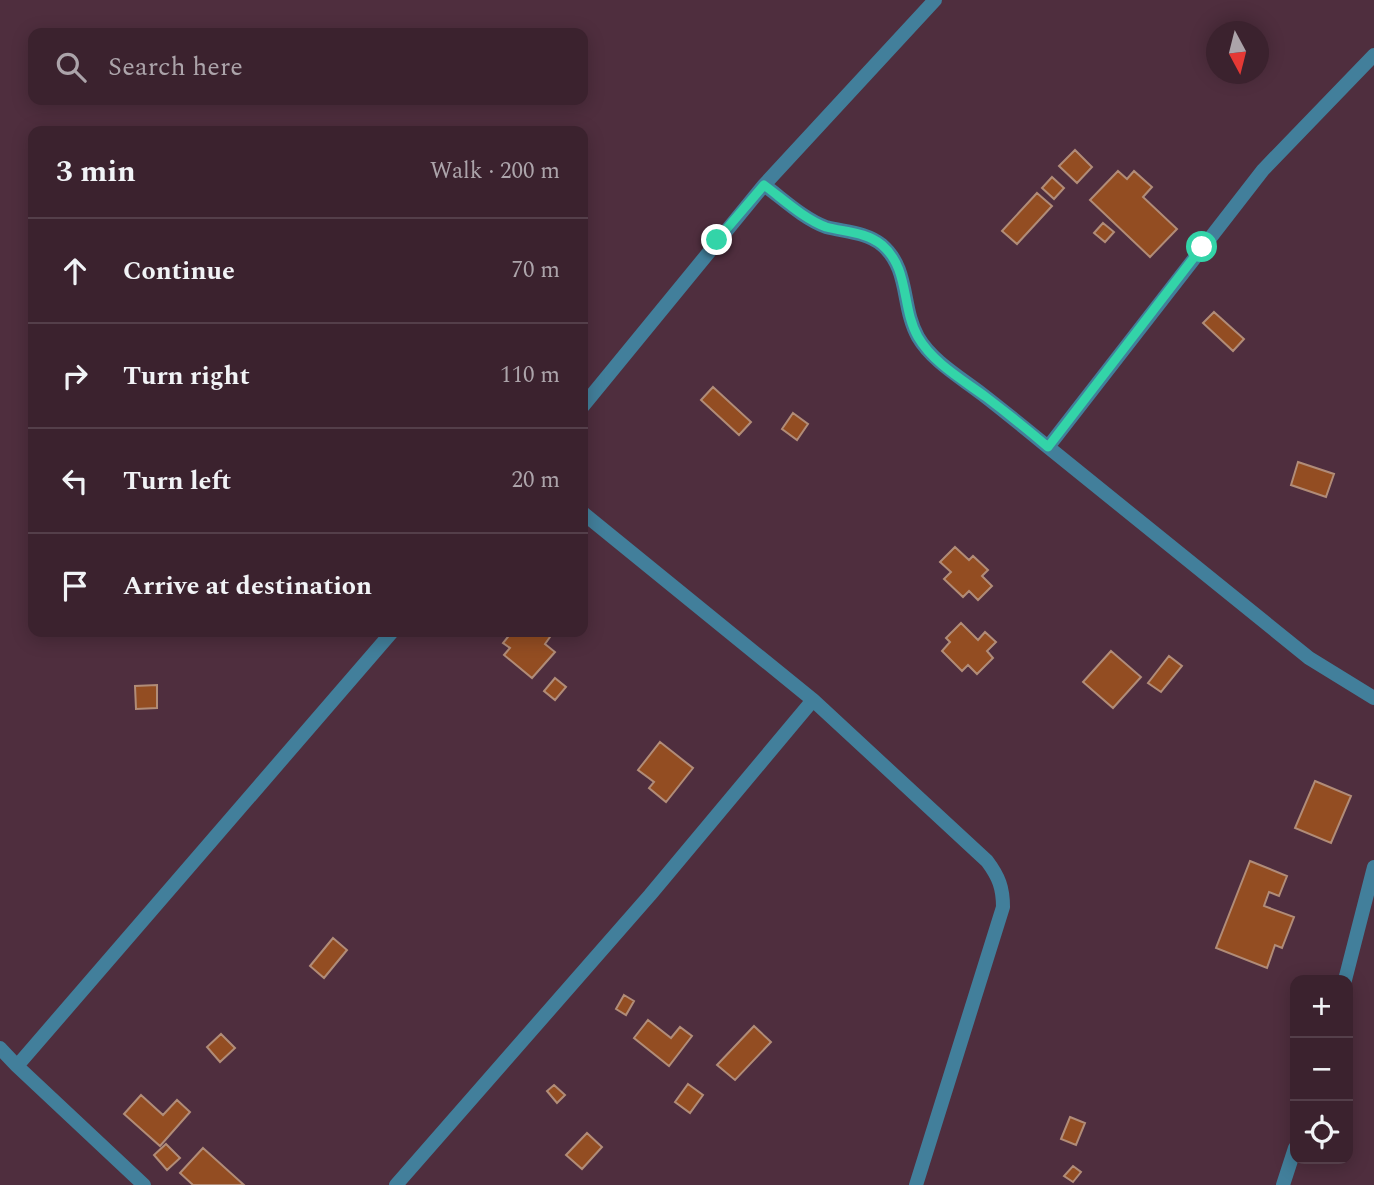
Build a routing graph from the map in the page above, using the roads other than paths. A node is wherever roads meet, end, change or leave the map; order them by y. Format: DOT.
graph roads {
  1 [pos="935,0"];
  2 [pos="1374,55"];
  3 [pos="764,185"];
  4 [pos="588,400"];
  5 [pos="1048,447"];
  6 [pos="588,517"];
  7 [pos="388,637"];
  8 [pos="1374,698"];
  9 [pos="813,701"];
  10 [pos="1374,867"];
  11 [pos="1346,975"];
  12 [pos="0,1048"];
  13 [pos="17,1066"];
  14 [pos="1290,1163"];
  15 [pos="144,1185"];
  16 [pos="396,1185"];
  17 [pos="916,1185"];
  18 [pos="1283,1185"];
  1 -- 3 [label="street"];
  2 -- 5 [label="street"];
  3 -- 4 [label="street"];
  3 -- 5 [label="street"];
  5 -- 8 [label="street"];
  6 -- 9 [label="street"];
  7 -- 13 [label="street"];
  9 -- 16 [label="street"];
  9 -- 17 [label="street"];
  10 -- 11 [label="street"];
  12 -- 13 [label="street"];
  13 -- 15 [label="street"];
  14 -- 18 [label="street"];
}
